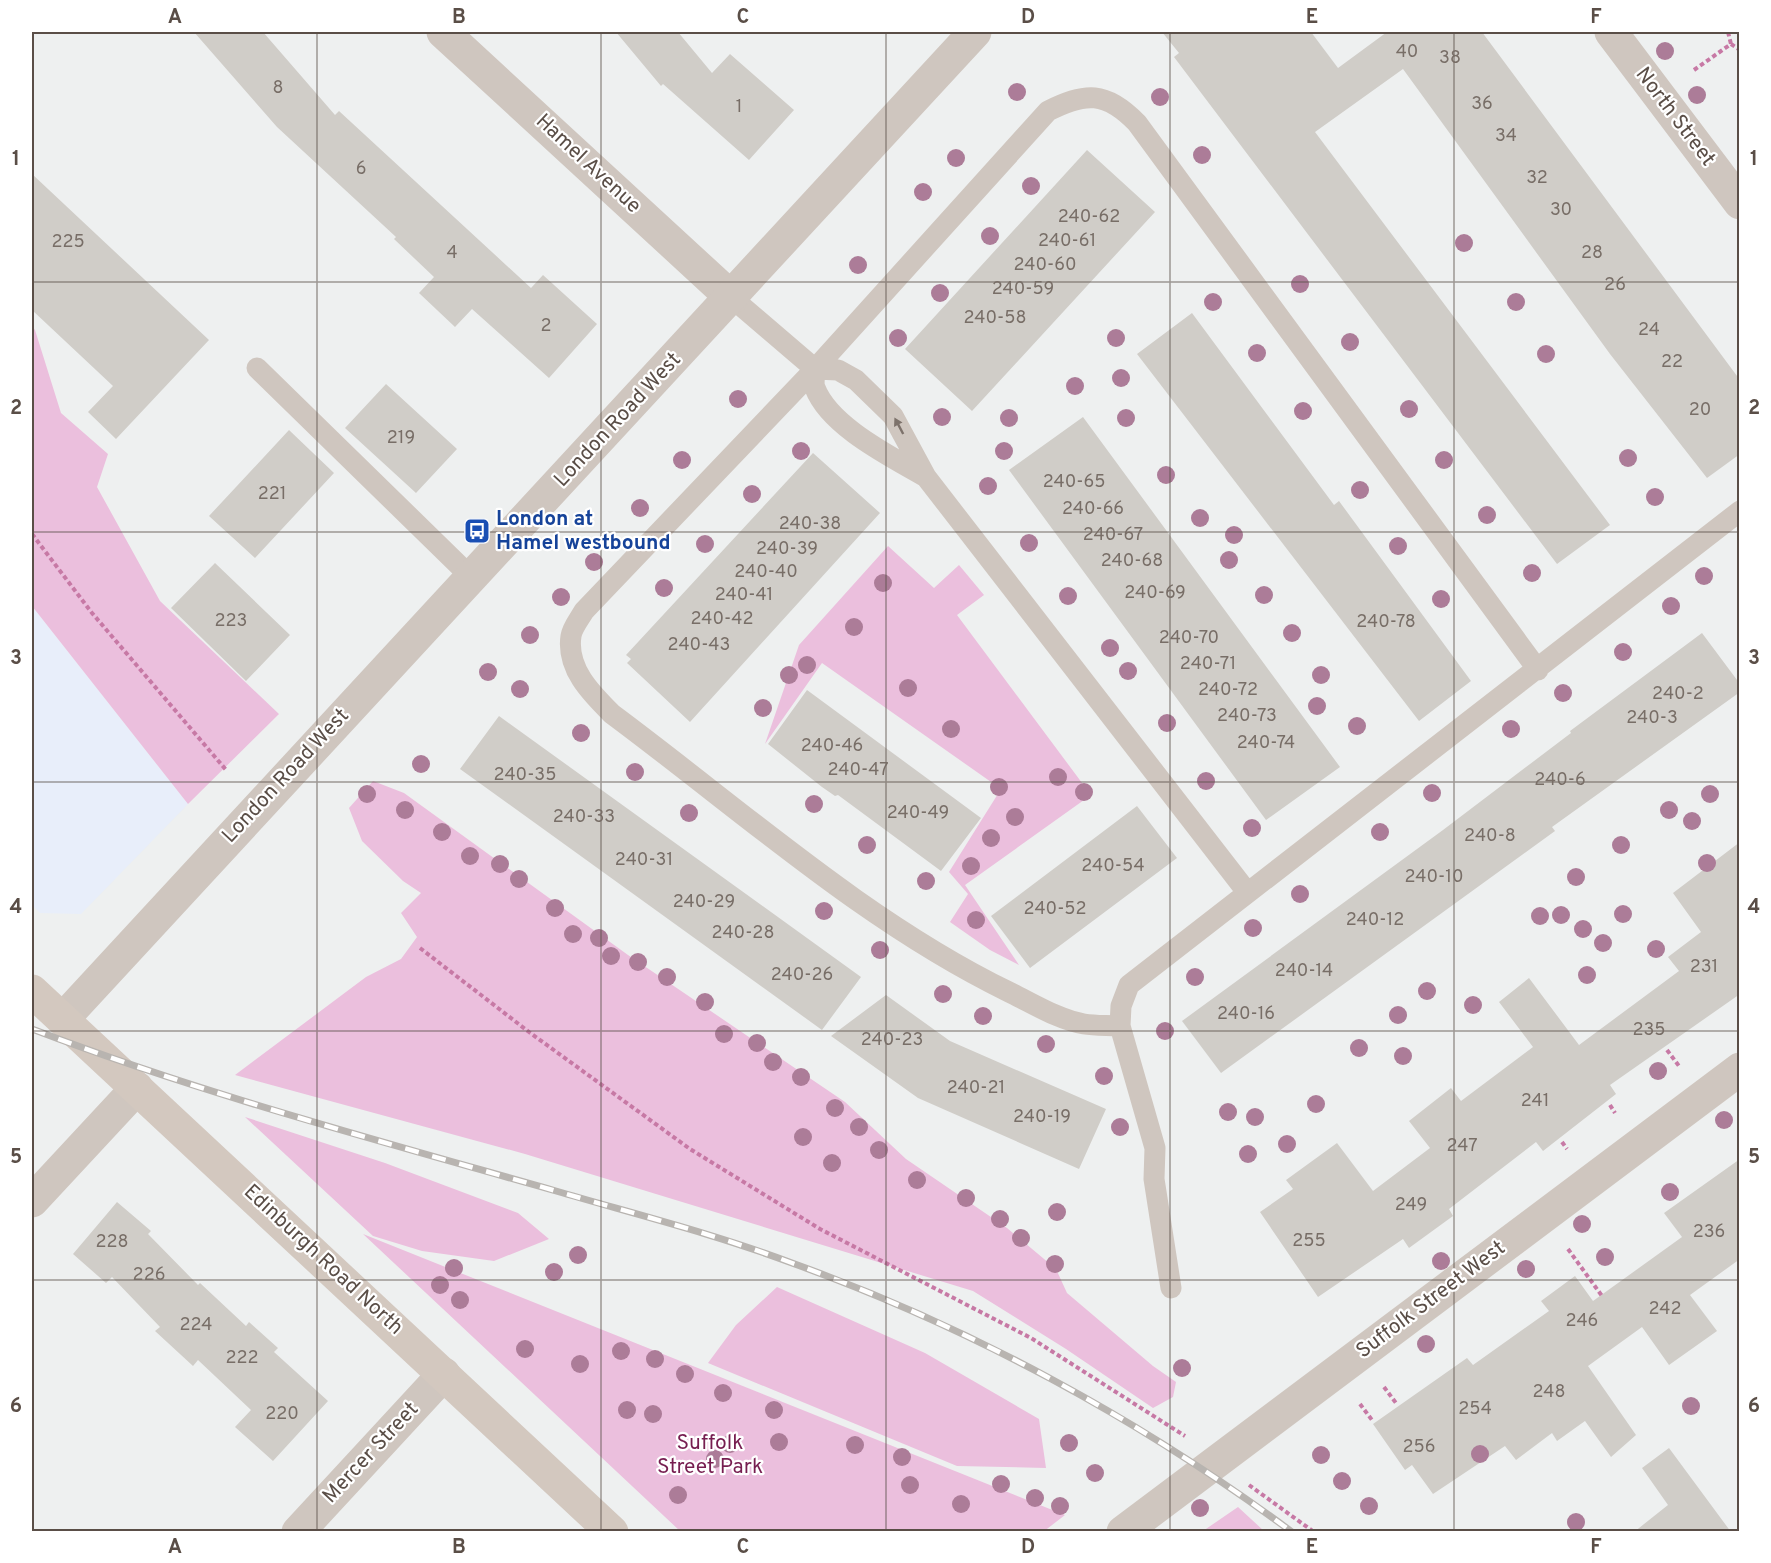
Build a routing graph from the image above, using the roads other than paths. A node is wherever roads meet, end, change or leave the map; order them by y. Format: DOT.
graph roads {
  1 [pos="443,32"];
  2 [pos="975,32"];
  3 [pos="1611,32"];
  4 [pos="1740,203"];
  5 [pos="732,298"];
  6 [pos="257,368"];
  7 [pos="815,369"];
  8 [pos="926,477"];
  9 [pos="1740,511"];
  10 [pos="472,578"];
  11 [pos="1538,670"];
  12 [pos="1247,892"];
  13 [pos="32,991"];
  14 [pos="63,1019"];
  15 [pos="1120,1026"];
  16 [pos="1740,1069"];
  17 [pos="137,1088"];
  18 [pos="32,1201"];
  19 [pos="1171,1288"];
  20 [pos="444,1374"];
  21 [pos="298,1532"];
  22 [pos="612,1532"];
  23 [pos="1123,1532"];
  1 -- 5 [label="street, Hamel Avenue"];
  2 -- 5 [label="street, London Road West"];
  3 -- 4 [label="street, North Street"];
  5 -- 7 [label="lane"];
  5 -- 10 [label="street, London Road West"];
  6 -- 10 [label="lane"];
  7 -- 8 [label="lane"];
  8 -- 7 [label="lane, one-way"];
  7 -- 11 [label="lane"];
  7 -- 15 [label="lane"];
  8 -- 12 [label="lane"];
  9 -- 11 [label="lane"];
  10 -- 14 [label="street, London Road West"];
  11 -- 12 [label="lane"];
  12 -- 15 [label="lane"];
  13 -- 14 [label="main road, Edinburgh Road North"];
  14 -- 17 [label="main road, Edinburgh Road North"];
  15 -- 19 [label="lane"];
  16 -- 23 [label="street, Suffolk Street West"];
  17 -- 18 [label="street"];
  17 -- 20 [label="main road, Edinburgh Road North"];
  20 -- 21 [label="street, Mercer Street"];
  20 -- 22 [label="main road, Edinburgh Road North"];
}
